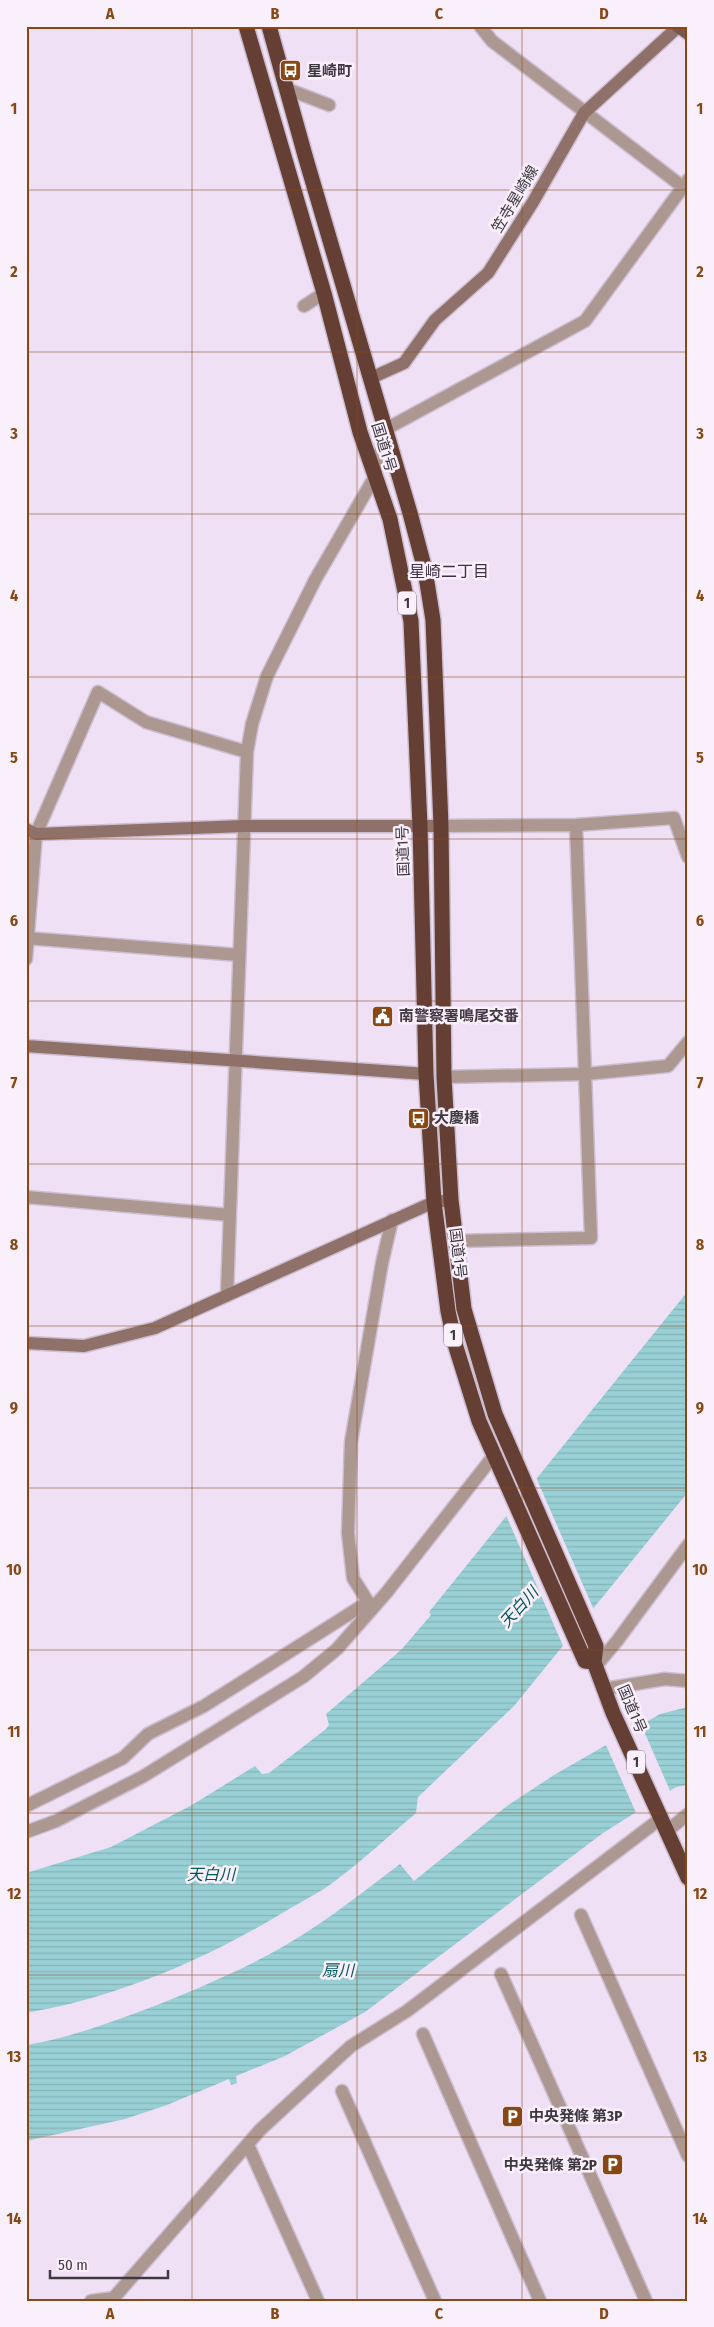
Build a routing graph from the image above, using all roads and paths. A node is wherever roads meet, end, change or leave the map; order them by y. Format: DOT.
graph roads {
  1 [pos="246,26"];
  2 [pos="269,26"];
  3 [pos="480,26"];
  4 [pos="678,26"];
  5 [pos="688,34"];
  6 [pos="287,89"];
  7 [pos="329,105"];
  8 [pos="584,113"];
  9 [pos="685,183"];
  10 [pos="324,293"];
  11 [pos="304,306"];
  12 [pos="371,378"];
  13 [pos="386,429"];
  14 [pos="374,478"];
  15 [pos="247,752"];
  16 [pos="576,825"];
  17 [pos="244,826"];
  18 [pos="420,826"];
  19 [pos="441,826"];
  20 [pos="31,832"];
  21 [pos="688,856"];
  22 [pos="27,938"];
  23 [pos="239,956"];
  24 [pos="26,959"];
  25 [pos="688,1042"];
  26 [pos="26,1046"];
  27 [pos="235,1061"];
  28 [pos="426,1074"];
  29 [pos="586,1074"];
  30 [pos="444,1077"];
  31 [pos="26,1197"];
  32 [pos="451,1200"];
  33 [pos="434,1202"];
  34 [pos="230,1215"];
  35 [pos="392,1220"];
  36 [pos="456,1241"];
  37 [pos="227,1294"];
  38 [pos="26,1343"];
  39 [pos="496,1458"];
  40 [pos="688,1545"];
  41 [pos="371,1604"];
  42 [pos="592,1663"];
  43 [pos="688,1681"];
  44 [pos="604,1689"];
  45 [pos="26,1806"];
  46 [pos="688,1814"];
  47 [pos="662,1821"];
  48 [pos="26,1832"];
  49 [pos="688,1878"];
  50 [pos="580,1915"];
  51 [pos="501,1974"];
  52 [pos="423,2034"];
  53 [pos="342,2091"];
  54 [pos="248,2144"];
  55 [pos="688,2156"];
  56 [pos="112,2300"];
  57 [pos="91,2301"];
  58 [pos="318,2301"];
  59 [pos="435,2301"];
  60 [pos="540,2301"];
  61 [pos="646,2301"];
  1 -- 10 [label="highway, 国道1号 / 1"];
  2 -- 6 [label="highway, 国道1号 / 1"];
  3 -- 8 [label="street"];
  4 -- 5 [label="main road"];
  4 -- 8 [label="street, 笠寺星崎線"];
  6 -- 7 [label="street"];
  6 -- 12 [label="highway, 国道1号 / 1"];
  8 -- 9 [label="street"];
  8 -- 12 [label="street, 笠寺星崎線"];
  9 -- 13 [label="street"];
  10 -- 11 [label="street"];
  10 -- 14 [label="highway, 国道1号 / 1"];
  12 -- 13 [label="highway, 国道1号 / 1"];
  13 -- 14 [label="street"];
  13 -- 19 [label="highway, 国道1号 / 1"];
  14 -- 15 [label="street"];
  14 -- 18 [label="highway, 国道1号 / 1"];
  15 -- 17 [label="street"];
  15 -- 20 [label="street"];
  16 -- 19 [label="street"];
  16 -- 21 [label="street"];
  16 -- 29 [label="street"];
  17 -- 18 [label="street"];
  17 -- 20 [label="street"];
  17 -- 23 [label="street"];
  18 -- 19 [label="street"];
  18 -- 28 [label="highway, 国道1号 / 1"];
  19 -- 30 [label="highway, 国道1号 / 1"];
  20 -- 22 [label="street"];
  22 -- 23 [label="street"];
  22 -- 24 [label="street"];
  23 -- 27 [label="street"];
  25 -- 29 [label="street"];
  26 -- 27 [label="street"];
  27 -- 28 [label="street"];
  27 -- 34 [label="street"];
  28 -- 33 [label="highway, 国道1号 / 1"];
  29 -- 30 [label="street"];
  29 -- 36 [label="street"];
  30 -- 32 [label="highway, 国道1号 / 1"];
  31 -- 34 [label="street"];
  32 -- 33 [label="street"];
  32 -- 36 [label="highway, 国道1号 / 1"];
  33 -- 35 [label="street"];
  33 -- 39 [label="highway, 国道1号 / 1"];
  34 -- 37 [label="street"];
  35 -- 37 [label="street"];
  35 -- 41 [label="street"];
  36 -- 42 [label="highway, 国道1号 / 1"];
  37 -- 38 [label="street"];
  39 -- 41 [label="street"];
  39 -- 42 [label="highway, 国道1号 / 1"];
  40 -- 42 [label="street"];
  41 -- 45 [label="street"];
  41 -- 48 [label="street"];
  42 -- 44 [label="highway, 国道1号 / 1"];
  43 -- 44 [label="street"];
  44 -- 47 [label="highway, 国道1号 / 1"];
  46 -- 47 [label="street"];
  47 -- 49 [label="highway, 国道1号 / 1"];
  47 -- 54 [label="street"];
  50 -- 55 [label="street"];
  51 -- 61 [label="street"];
  52 -- 60 [label="street"];
  53 -- 59 [label="street"];
  54 -- 56 [label="street"];
  54 -- 58 [label="street"];
  56 -- 57 [label="street"];
}
